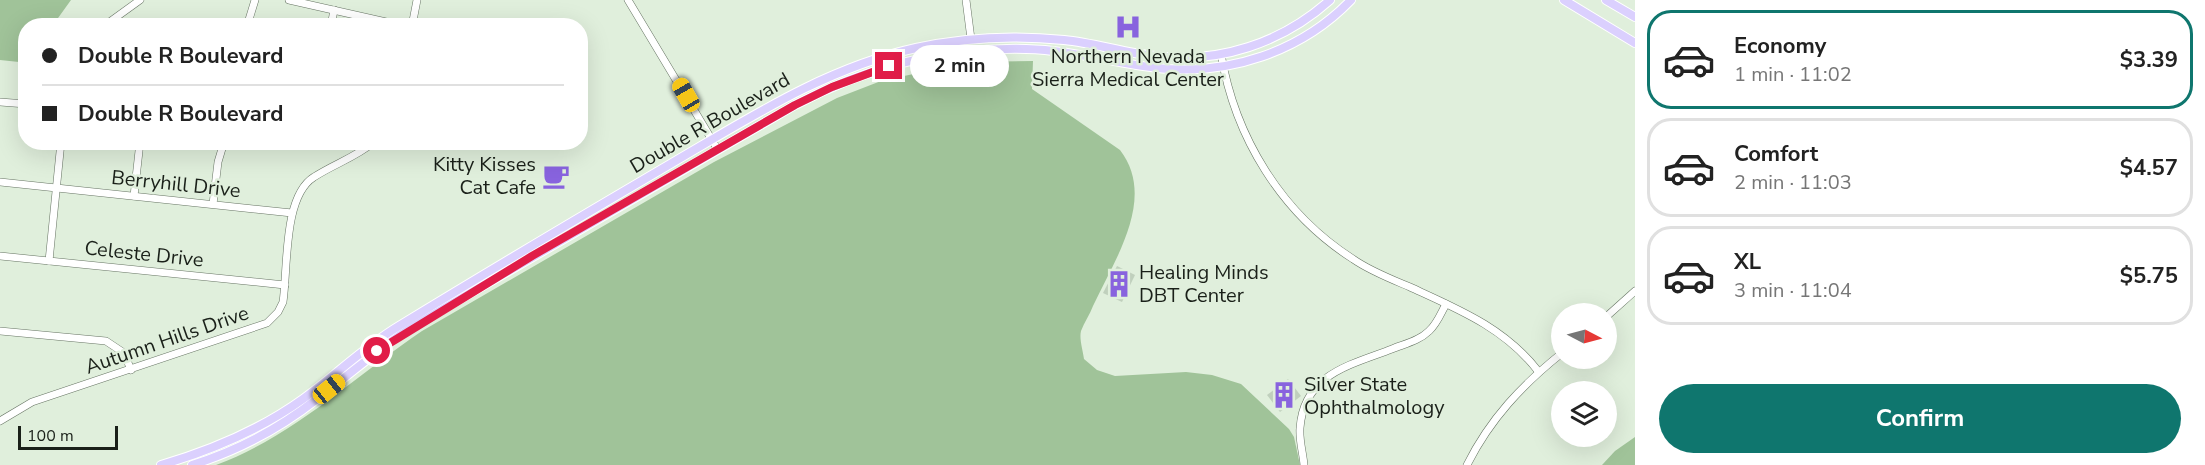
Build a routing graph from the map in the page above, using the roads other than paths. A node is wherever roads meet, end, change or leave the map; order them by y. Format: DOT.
graph roads {
  1 [pos="140,0"];
  2 [pos="255,0"];
  3 [pos="289,0"];
  4 [pos="417,0"];
  5 [pos="628,0"];
  6 [pos="966,0"];
  7 [pos="1330,0"];
  8 [pos="1351,0"];
  9 [pos="1564,0"];
  10 [pos="1606,0"];
  11 [pos="334,10"];
  12 [pos="1635,17"];
  13 [pos="115,18"];
  14 [pos="249,18"];
  15 [pos="332,18"];
  16 [pos="369,18"];
  17 [pos="414,18"];
  18 [pos="971,39"];
  19 [pos="1635,43"];
  20 [pos="1221,54"];
  21 [pos="1223,66"];
  22 [pos="0,102"];
  23 [pos="18,103"];
  24 [pos="712,140"];
  25 [pos="60,150"];
  26 [pos="139,150"];
  27 [pos="222,150"];
  28 [pos="361,150"];
  29 [pos="718,150"];
  30 [pos="0,182"];
  31 [pos="56,187"];
  32 [pos="134,196"];
  33 [pos="213,204"];
  34 [pos="292,213"];
  35 [pos="0,256"];
  36 [pos="48,261"];
  37 [pos="285,285"];
  38 [pos="1635,291"];
  39 [pos="1446,304"];
  40 [pos="1617,307"];
  41 [pos="0,331"];
  42 [pos="1551,361"];
  43 [pos="131,370"];
  44 [pos="1538,371"];
  45 [pos="0,421"];
  46 [pos="161,465"];
  47 [pos="192,465"];
  48 [pos="1304,465"];
  49 [pos="1467,465"];
  1 -- 13 [label="street"];
  2 -- 14 [label="street"];
  3 -- 11 [label="street"];
  4 -- 17 [label="street"];
  5 -- 24 [label="street"];
  6 -- 18 [label="street"];
  7 -- 20 [label="main road, Double R Boulevard"];
  8 -- 21 [label="main road, Double R Boulevard"];
  9 -- 19 [label="main road"];
  10 -- 12 [label="main road"];
  11 -- 15 [label="street"];
  11 -- 16 [label="street"];
  18 -- 20 [label="main road, Double R Boulevard"];
  18 -- 24 [label="main road, Double R Boulevard"];
  20 -- 21 [label="street"];
  21 -- 29 [label="main road, Double R Boulevard"];
  21 -- 39 [label="street"];
  22 -- 23 [label="street"];
  24 -- 29 [label="street"];
  24 -- 46 [label="main road, Double R Boulevard"];
  25 -- 31 [label="street"];
  26 -- 32 [label="street"];
  27 -- 33 [label="street"];
  28 -- 34 [label="street, Autumn Hills Drive"];
  29 -- 47 [label="main road, Double R Boulevard"];
  30 -- 31 [label="street, Berryhill Drive"];
  31 -- 32 [label="street, Berryhill Drive"];
  31 -- 36 [label="street"];
  32 -- 33 [label="street, Berryhill Drive"];
  33 -- 34 [label="street, Berryhill Drive"];
  34 -- 37 [label="street, Autumn Hills Drive"];
  35 -- 36 [label="street, Celeste Drive"];
  36 -- 37 [label="street, Celeste Drive"];
  37 -- 43 [label="street, Autumn Hills Drive"];
  38 -- 40 [label="street"];
  39 -- 44 [label="street"];
  39 -- 48 [label="street"];
  41 -- 43 [label="street"];
  42 -- 44 [label="street"];
  43 -- 45 [label="street, Autumn Hills Drive"];
  44 -- 49 [label="street"];
}
